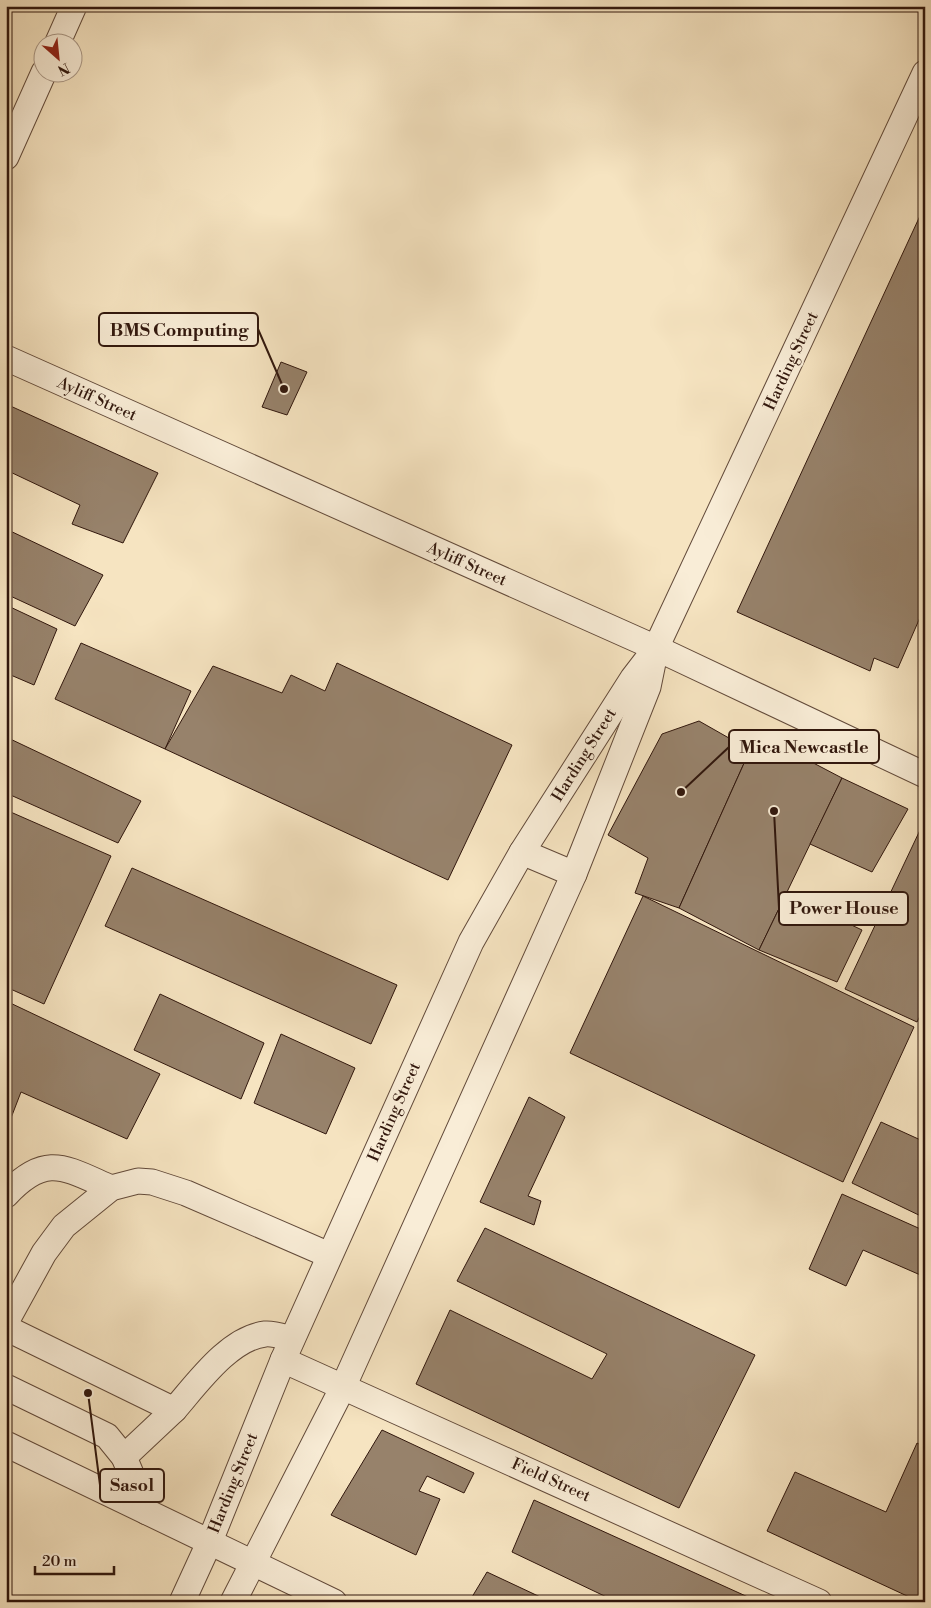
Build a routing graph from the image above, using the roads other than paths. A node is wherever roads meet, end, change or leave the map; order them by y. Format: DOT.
graph roads {
  1 [pos="74,6"];
  2 [pos="62,32"];
  3 [pos="925,74"];
  4 [pos="40,82"];
  5 [pos="6,157"];
  6 [pos="6,358"];
  7 [pos="656,648"];
  8 [pos="925,775"];
  9 [pos="522,852"];
  10 [pos="574,874"];
  11 [pos="111,1188"];
  12 [pos="6,1195"];
  13 [pos="329,1255"];
  14 [pos="6,1322"];
  15 [pos="6,1328"];
  16 [pos="287,1349"];
  17 [pos="344,1386"];
  18 [pos="6,1387"];
  19 [pos="174,1410"];
  20 [pos="6,1444"];
  21 [pos="124,1456"];
  22 [pos="147,1512"];
  23 [pos="210,1541"];
  24 [pos="253,1562"];
  25 [pos="182,1602"];
  26 [pos="234,1602"];
  27 [pos="334,1602"];
  28 [pos="819,1602"];
  1 -- 2 [label="street"];
  3 -- 7 [label="street, Harding Street"];
  4 -- 5 [label="street"];
  6 -- 7 [label="street, Ayliff Street"];
  7 -- 8 [label="street, Ayliff Street"];
  7 -- 9 [label="street, Harding Street"];
  7 -- 10 [label="street, Harding Street"];
  9 -- 10 [label="street"];
  9 -- 13 [label="street, Harding Street"];
  10 -- 17 [label="street, Harding Street"];
  11 -- 12 [label="street"];
  11 -- 13 [label="street"];
  11 -- 14 [label="street"];
  13 -- 16 [label="street, Harding Street"];
  15 -- 19 [label="street"];
  16 -- 17 [label="street, Field Street"];
  16 -- 19 [label="street, Field Street"];
  16 -- 23 [label="street, Harding Street"];
  17 -- 24 [label="street, Harding Street"];
  17 -- 28 [label="street, Field Street"];
  18 -- 21 [label="street"];
  19 -- 21 [label="street, Field Street"];
  20 -- 22 [label="street"];
  21 -- 22 [label="street"];
  22 -- 23 [label="street"];
  23 -- 24 [label="street"];
  23 -- 25 [label="street, Harding Street"];
  24 -- 26 [label="street, Harding Street"];
  24 -- 27 [label="street"];
}
